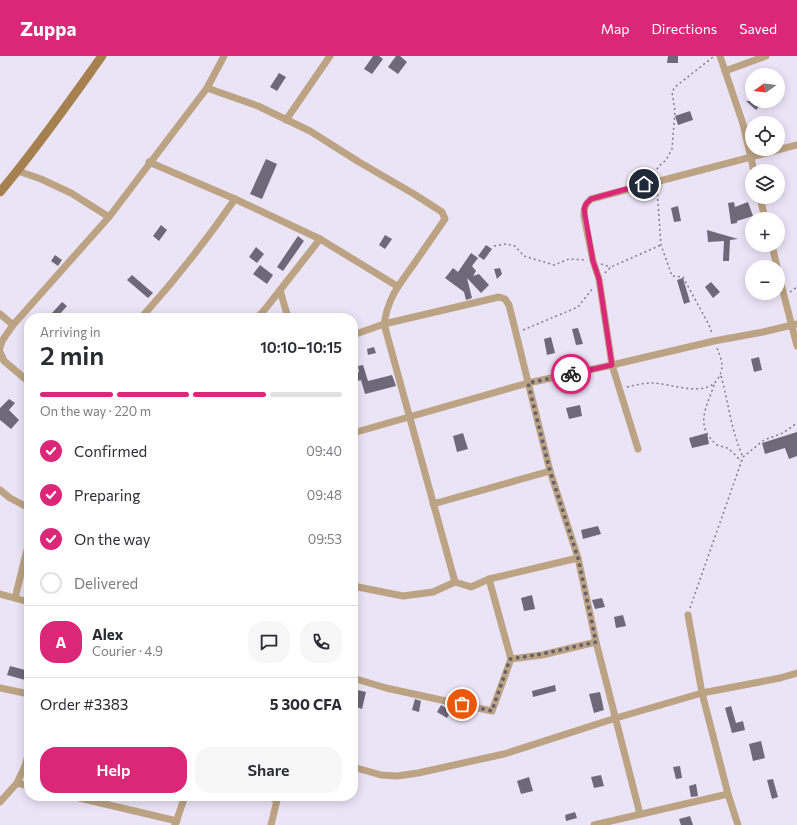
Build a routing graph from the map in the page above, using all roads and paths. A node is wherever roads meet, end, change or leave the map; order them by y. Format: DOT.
graph roads {
  1 [pos="102,56"];
  2 [pos="224,56"];
  3 [pos="330,56"];
  4 [pos="715,56"];
  5 [pos="720,56"];
  6 [pos="766,56"];
  7 [pos="725,70"];
  8 [pos="207,88"];
  9 [pos="286,120"];
  10 [pos="797,144"];
  11 [pos="750,157"];
  12 [pos="149,162"];
  13 [pos="752,164"];
  14 [pos="18,171"];
  15 [pos="657,181"];
  16 [pos="0,192"];
  17 [pos="235,199"];
  18 [pos="109,217"];
  19 [pos="320,239"];
  20 [pos="494,246"];
  21 [pos="593,261"];
  22 [pos="611,267"];
  23 [pos="599,279"];
  24 [pos="397,286"];
  25 [pos="280,290"];
  26 [pos="785,295"];
  27 [pos="145,313"];
  28 [pos="262,313"];
  29 [pos="287,313"];
  30 [pos="0,314"];
  31 [pos="384,324"];
  32 [pos="794,324"];
  33 [pos="13,325"];
  34 [pos="358,333"];
  35 [pos="516,333"];
  36 [pos="797,346"];
  37 [pos="0,348"];
  38 [pos="0,352"];
  39 [pos="612,365"];
  40 [pos="721,375"];
  41 [pos="24,378"];
  42 [pos="528,383"];
  43 [pos="714,385"];
  44 [pos="410,416"];
  45 [pos="797,423"];
  46 [pos="358,432"];
  47 [pos="638,448"];
  48 [pos="743,457"];
  49 [pos="741,462"];
  50 [pos="550,471"];
  51 [pos="0,490"];
  52 [pos="432,504"];
  53 [pos="24,505"];
  54 [pos="578,558"];
  55 [pos="24,562"];
  56 [pos="489,579"];
  57 [pos="454,582"];
  58 [pos="358,587"];
  59 [pos="0,594"];
  60 [pos="15,598"];
  61 [pos="24,601"];
  62 [pos="688,615"];
  63 [pos="596,642"];
  64 [pos="510,659"];
  65 [pos="797,673"];
  66 [pos="358,680"];
  67 [pos="0,688"];
  68 [pos="24,693"];
  69 [pos="702,693"];
  70 [pos="616,718"];
  71 [pos="24,768"];
  72 [pos="358,768"];
  73 [pos="17,783"];
  74 [pos="24,785"];
  75 [pos="728,794"];
  76 [pos="90,801"];
  77 [pos="183,801"];
  78 [pos="276,801"];
  79 [pos="0,802"];
  80 [pos="640,814"];
  81 [pos="176,823"];
  82 [pos="271,825"];
  83 [pos="594,825"];
  84 [pos="738,825"];
  1 -- 14 [label="street"];
  2 -- 8 [label="street"];
  3 -- 9 [label="street"];
  4 -- 15 [label="path"];
  5 -- 7 [label="street"];
  6 -- 7 [label="street"];
  7 -- 11 [label="street"];
  8 -- 9 [label="street"];
  8 -- 12 [label="street"];
  9 -- 24 [label="street"];
  10 -- 11 [label="street"];
  11 -- 13 [label="street"];
  11 -- 15 [label="street"];
  12 -- 17 [label="street"];
  12 -- 18 [label="street"];
  14 -- 16 [label="street"];
  14 -- 18 [label="street"];
  15 -- 21 [label="street"];
  15 -- 22 [label="path"];
  17 -- 19 [label="street"];
  17 -- 27 [label="street"];
  18 -- 33 [label="street"];
  19 -- 24 [label="street"];
  19 -- 25 [label="street"];
  20 -- 21 [label="path"];
  21 -- 22 [label="path"];
  21 -- 23 [label="street"];
  22 -- 23 [label="path"];
  23 -- 35 [label="path"];
  23 -- 39 [label="street"];
  24 -- 31 [label="street"];
  25 -- 28 [label="street"];
  25 -- 29 [label="street"];
  26 -- 32 [label="street"];
  30 -- 33 [label="street"];
  31 -- 34 [label="street"];
  31 -- 35 [label="street"];
  31 -- 44 [label="street"];
  32 -- 36 [label="street"];
  32 -- 39 [label="street"];
  33 -- 37 [label="street"];
  35 -- 42 [label="street"];
  38 -- 41 [label="street"];
  39 -- 42 [label="street"];
  39 -- 47 [label="street"];
  40 -- 48 [label="path"];
  42 -- 44 [label="street"];
  42 -- 50 [label="street"];
  43 -- 49 [label="path"];
  44 -- 46 [label="street"];
  44 -- 52 [label="street"];
  45 -- 48 [label="path"];
  48 -- 49 [label="path"];
  49 -- 62 [label="path"];
  50 -- 52 [label="street"];
  50 -- 54 [label="street"];
  51 -- 53 [label="street"];
  52 -- 57 [label="street"];
  54 -- 56 [label="street"];
  54 -- 63 [label="street"];
  55 -- 60 [label="street"];
  56 -- 57 [label="street"];
  56 -- 64 [label="street"];
  57 -- 58 [label="street"];
  59 -- 60 [label="street"];
  60 -- 61 [label="street"];
  62 -- 69 [label="street"];
  63 -- 64 [label="street"];
  63 -- 70 [label="street"];
  64 -- 66 [label="street"];
  65 -- 69 [label="street"];
  67 -- 68 [label="street"];
  69 -- 70 [label="street"];
  69 -- 75 [label="street"];
  70 -- 72 [label="street"];
  70 -- 80 [label="street"];
  71 -- 73 [label="street"];
  73 -- 74 [label="street"];
  73 -- 79 [label="street"];
  75 -- 80 [label="street"];
  75 -- 84 [label="street"];
  76 -- 81 [label="street"];
  77 -- 81 [label="street"];
  78 -- 82 [label="street"];
  80 -- 83 [label="street"];
}
